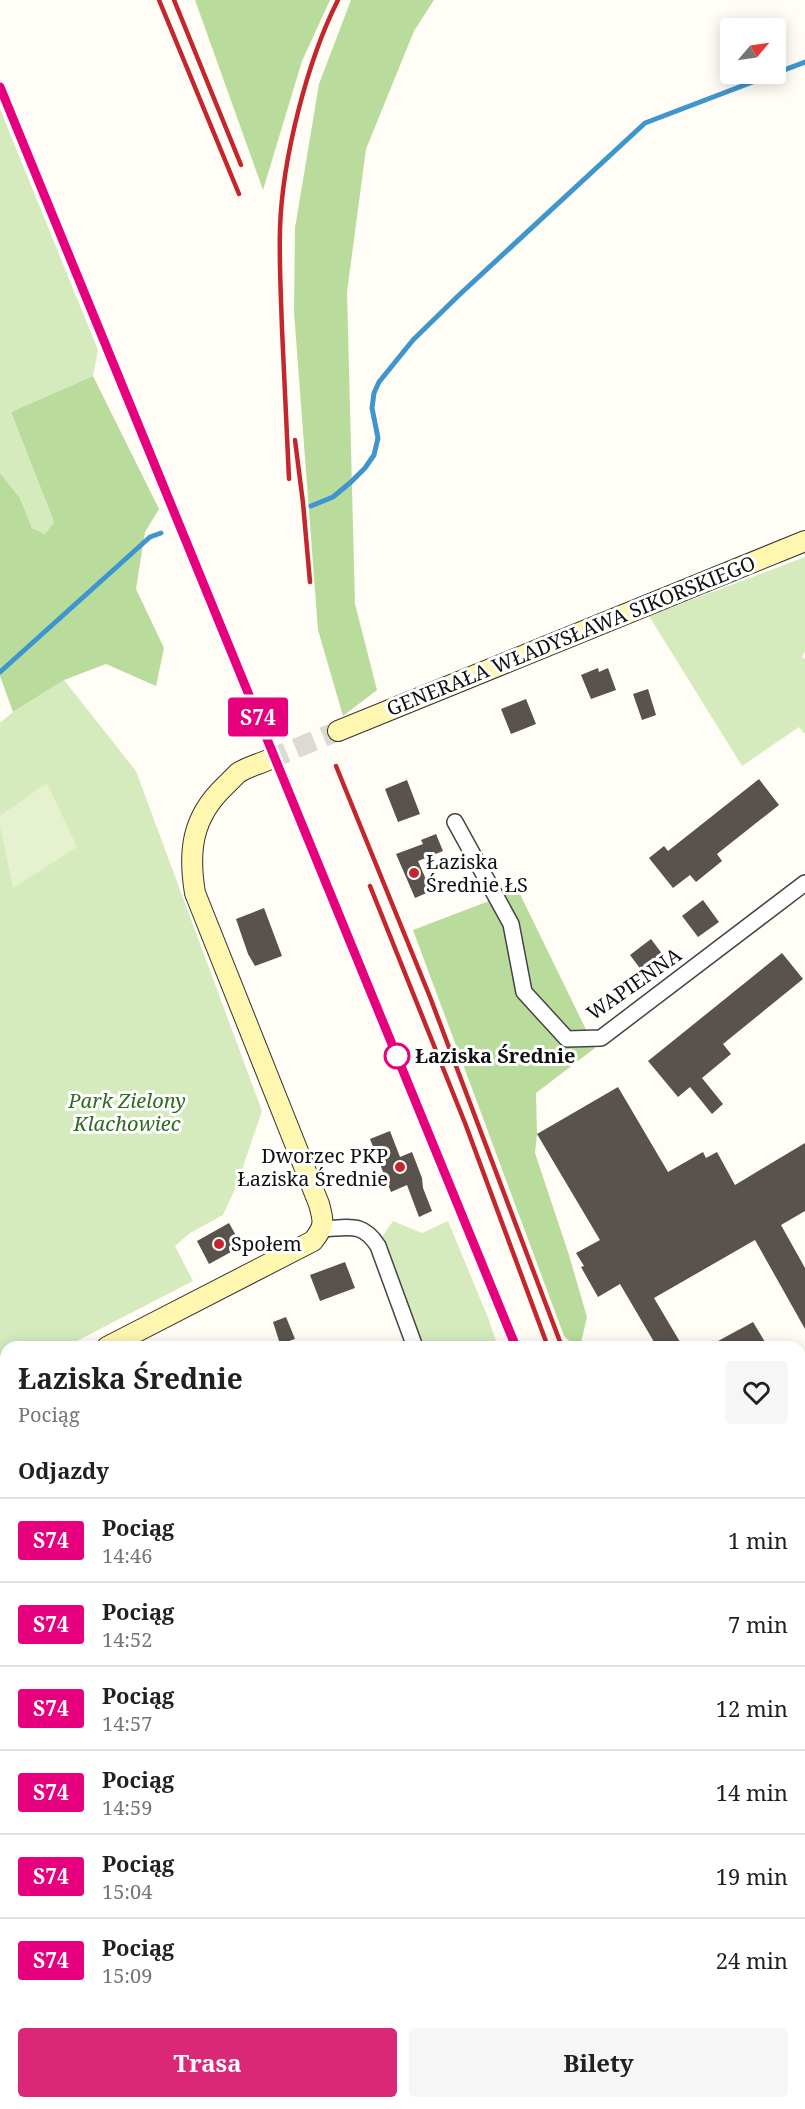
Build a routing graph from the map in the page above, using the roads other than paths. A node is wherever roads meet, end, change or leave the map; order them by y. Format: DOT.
graph roads {
  1 [pos="805,541"];
  2 [pos="338,731"];
  3 [pos="268,760"];
  4 [pos="455,822"];
  5 [pos="805,884"];
  6 [pos="322,1229"];
  7 [pos="119,1341"];
  8 [pos="413,1341"];
  1 -- 2 [label="street, GENERAŁA WŁADYSŁAWA SIKORSKIEGO"];
  3 -- 6 [label="street"];
  4 -- 5 [label="street, WAPIENNA"];
  6 -- 7 [label="street"];
  6 -- 8 [label="street"];
}
